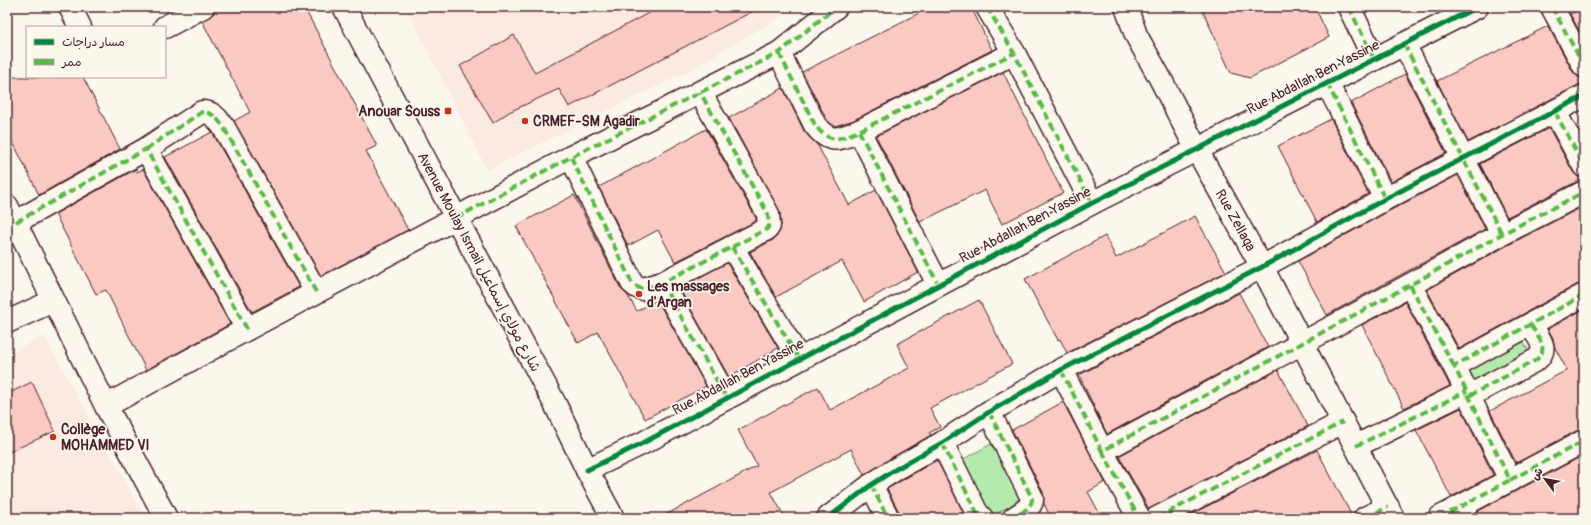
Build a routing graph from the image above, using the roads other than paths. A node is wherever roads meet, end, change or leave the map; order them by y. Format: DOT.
graph roads {
  1 [pos="70,7"];
  2 [pos="203,7"];
  3 [pos="344,7"];
  4 [pos="836,7"];
  5 [pos="987,7"];
  6 [pos="1126,7"];
  7 [pos="1349,7"];
  8 [pos="1476,7"];
  9 [pos="1552,7"];
  10 [pos="80,26"];
  11 [pos="166,26"];
  12 [pos="1404,44"];
  13 [pos="779,53"];
  14 [pos="1014,53"];
  15 [pos="1374,59"];
  16 [pos="1584,66"];
  17 [pos="1327,83"];
  18 [pos="700,92"];
  19 [pos="1584,96"];
  20 [pos="1555,112"];
  21 [pos="859,131"];
  22 [pos="146,149"];
  23 [pos="1197,150"];
  24 [pos="571,157"];
  25 [pos="1462,159"];
  26 [pos="1584,166"];
  27 [pos="1583,195"];
  28 [pos="1385,199"];
  29 [pos="1092,203"];
  30 [pos="12,214"];
  31 [pos="456,218"];
  32 [pos="1502,234"];
  33 [pos="732,247"];
  34 [pos="1262,267"];
  35 [pos="662,283"];
  36 [pos="938,284"];
  37 [pos="1410,285"];
  38 [pos="316,292"];
  39 [pos="1584,296"];
  40 [pos="53,301"];
  41 [pos="7,322"];
  42 [pos="1531,325"];
  43 [pos="247,329"];
  44 [pos="1302,343"];
  45 [pos="798,359"];
  46 [pos="1454,366"];
  47 [pos="1061,370"];
  48 [pos="1468,394"];
  49 [pos="726,397"];
  50 [pos="106,406"];
  51 [pos="989,412"];
  52 [pos="1343,422"];
  53 [pos="1584,441"];
  54 [pos="942,443"];
  55 [pos="1356,446"];
  56 [pos="1102,451"];
  57 [pos="587,470"];
  58 [pos="1510,480"];
  59 [pos="871,485"];
  60 [pos="1390,512"];
  61 [pos="166,518"];
  62 [pos="613,518"];
  63 [pos="828,518"];
  64 [pos="888,518"];
  65 [pos="982,518"];
  66 [pos="1014,518"];
  67 [pos="1139,518"];
  68 [pos="1157,518"];
  69 [pos="1365,518"];
  70 [pos="1439,518"];
  1 -- 10 [label="street"];
  2 -- 11 [label="street"];
  3 -- 31 [label="street, Avenue Moulay Ismail شارع مولاي إسماعيل"];
  4 -- 13 [label="street"];
  5 -- 14 [label="street"];
  6 -- 23 [label="street, Rue Zellaqa"];
  7 -- 15 [label="street"];
  8 -- 12 [label="street, Rue Abdallah Ben Yassine"];
  9 -- 16 [label="street"];
  12 -- 15 [label="street, Rue Abdallah Ben Yassine"];
  12 -- 25 [label="street"];
  13 -- 18 [label="street"];
  13 -- 21 [label="street"];
  14 -- 21 [label="street"];
  14 -- 29 [label="street"];
  15 -- 17 [label="street, Rue Abdallah Ben Yassine"];
  17 -- 23 [label="street, Rue Abdallah Ben Yassine"];
  17 -- 28 [label="street"];
  18 -- 24 [label="street"];
  18 -- 33 [label="street"];
  19 -- 20 [label="street"];
  20 -- 25 [label="street"];
  20 -- 26 [label="street"];
  21 -- 36 [label="street"];
  22 -- 30 [label="street"];
  22 -- 38 [label="street"];
  22 -- 43 [label="street"];
  23 -- 29 [label="street, Rue Abdallah Ben Yassine"];
  23 -- 34 [label="street, Rue Zellaqa"];
  24 -- 31 [label="street"];
  24 -- 35 [label="street"];
  25 -- 28 [label="street"];
  25 -- 32 [label="street"];
  27 -- 32 [label="street"];
  28 -- 34 [label="street"];
  29 -- 36 [label="street, Rue Abdallah Ben Yassine"];
  30 -- 40 [label="street"];
  31 -- 38 [label="street"];
  31 -- 57 [label="street, Avenue Moulay Ismail شارع مولاي إسماعيل"];
  32 -- 37 [label="street"];
  33 -- 35 [label="street"];
  33 -- 45 [label="street"];
  34 -- 44 [label="street, Rue Zellaqa"];
  34 -- 47 [label="street"];
  35 -- 49 [label="street"];
  36 -- 45 [label="street, Rue Abdallah Ben Yassine"];
  37 -- 44 [label="street"];
  37 -- 46 [label="street"];
  38 -- 43 [label="street"];
  39 -- 42 [label="street"];
  40 -- 41 [label="street"];
  40 -- 50 [label="street"];
  42 -- 46 [label="street"];
  42 -- 48 [label="street"];
  43 -- 50 [label="street"];
  44 -- 52 [label="street, Rue Zellaqa"];
  44 -- 56 [label="street"];
  45 -- 49 [label="street, Rue Abdallah Ben Yassine"];
  46 -- 48 [label="street"];
  47 -- 51 [label="street"];
  47 -- 56 [label="street"];
  48 -- 55 [label="street"];
  48 -- 58 [label="street"];
  49 -- 57 [label="street, Rue Abdallah Ben Yassine"];
  50 -- 61 [label="street"];
  51 -- 54 [label="street"];
  51 -- 66 [label="street"];
  52 -- 55 [label="street, Rue Zellaqa"];
  52 -- 68 [label="street"];
  53 -- 58 [label="street"];
  54 -- 59 [label="street"];
  54 -- 65 [label="street"];
  55 -- 60 [label="street, Rue Zellaqa"];
  56 -- 67 [label="street"];
  57 -- 62 [label="street, Avenue Moulay Ismail شارع مولاي إسماعيل"];
  58 -- 70 [label="street"];
  59 -- 63 [label="street"];
  59 -- 64 [label="street"];
  60 -- 69 [label="street"];
}
